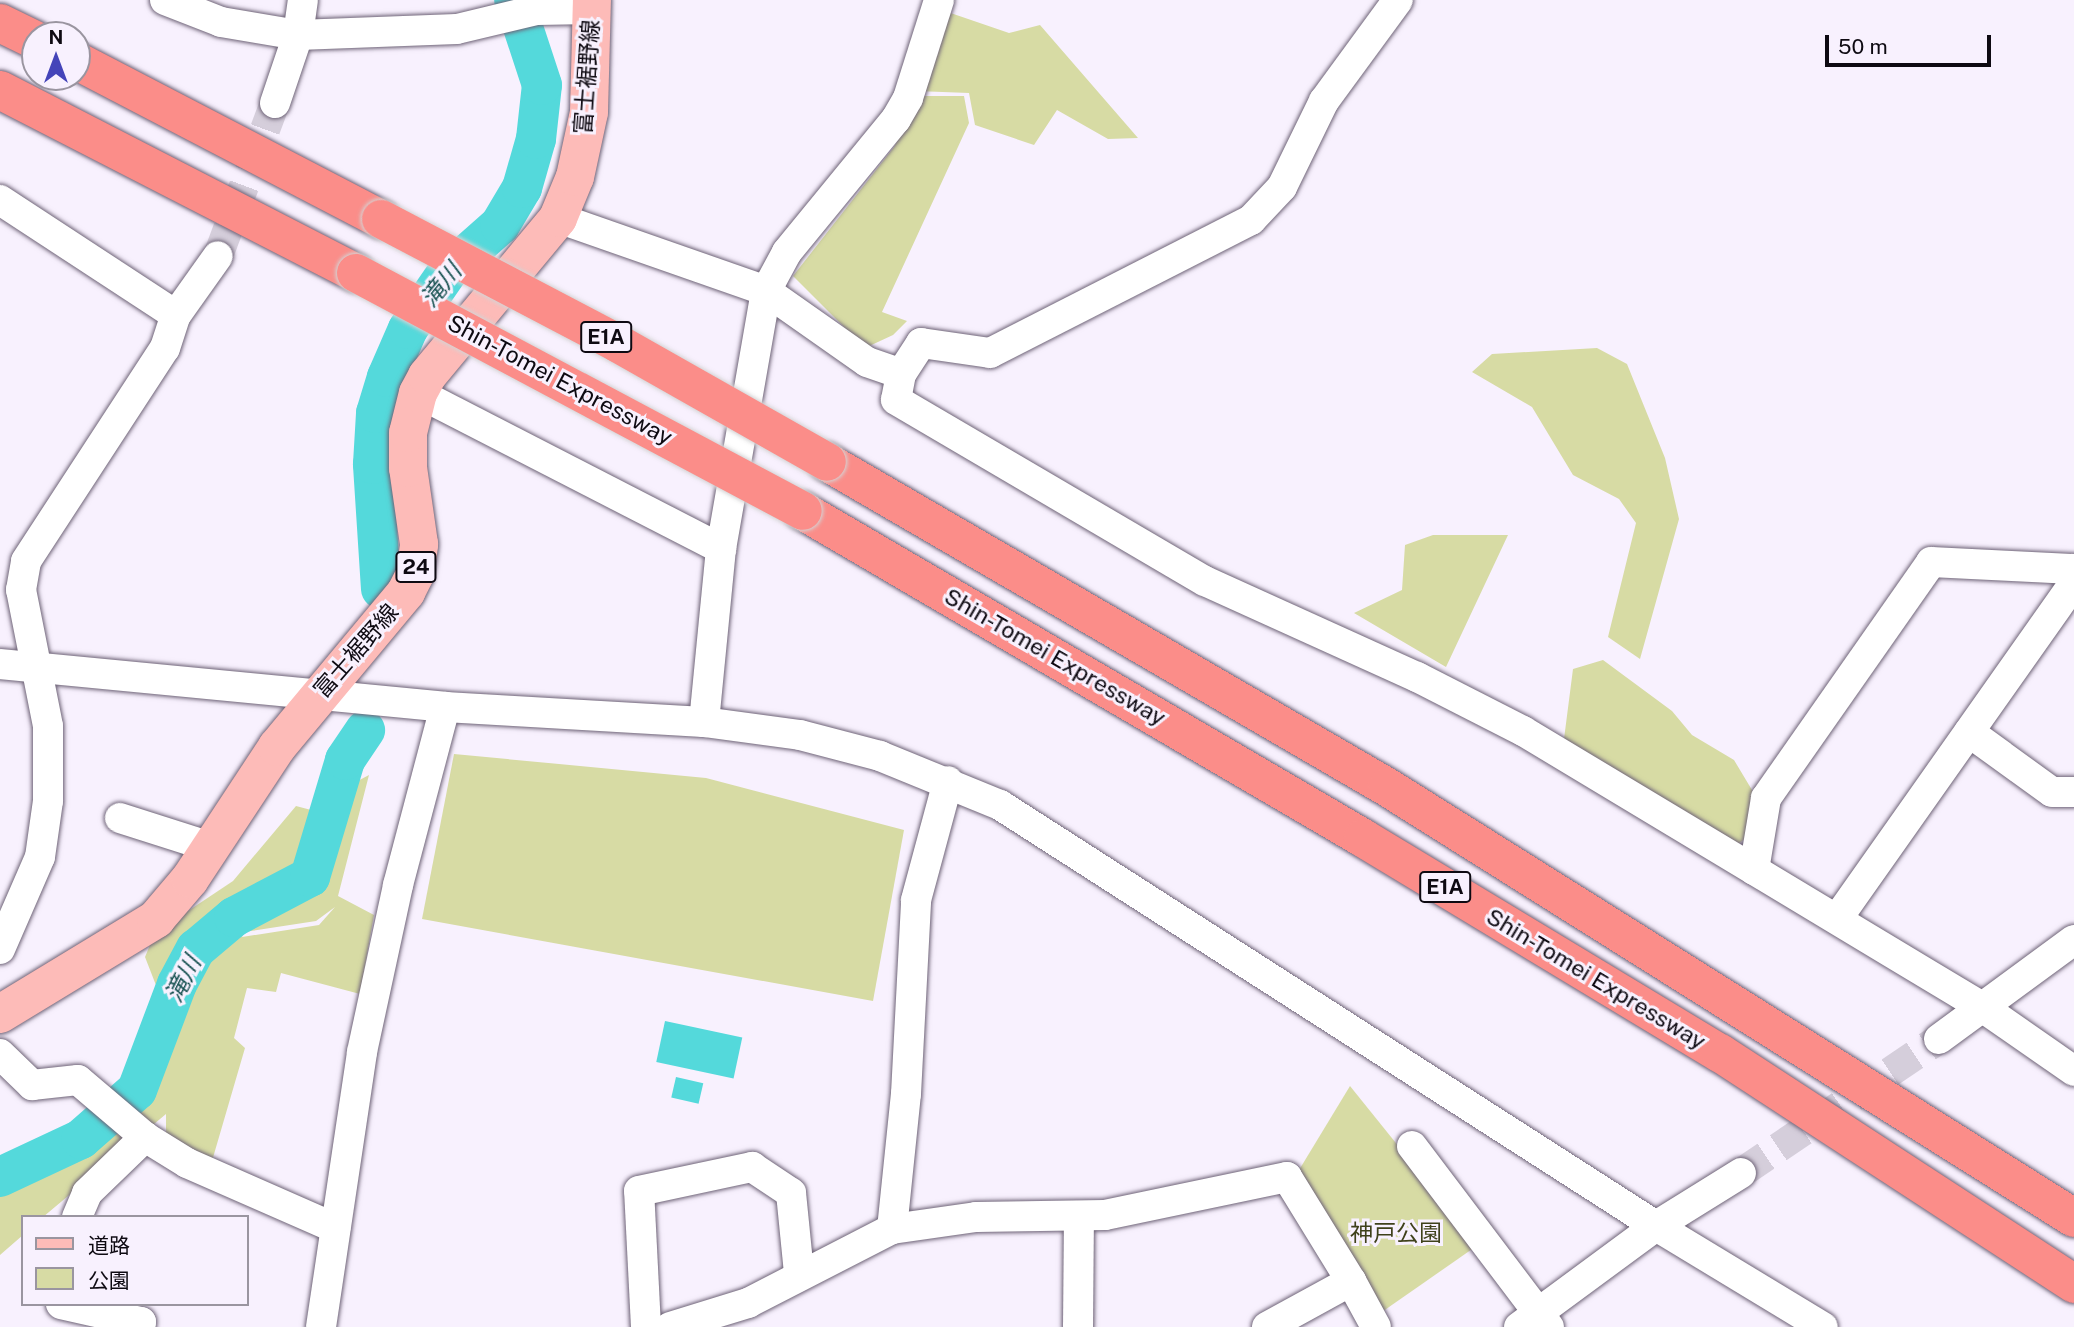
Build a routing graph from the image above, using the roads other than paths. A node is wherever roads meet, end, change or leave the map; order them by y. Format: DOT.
graph roads {
  1 [pos="165,0"];
  2 [pos="303,0"];
  3 [pos="939,0"];
  4 [pos="1398,0"];
  5 [pos="592,4"];
  6 [pos="0,23"];
  7 [pos="21,33"];
  8 [pos="298,35"];
  9 [pos="91,68"];
  10 [pos="0,90"];
  11 [pos="275,103"];
  12 [pos="0,201"];
  13 [pos="558,218"];
  14 [pos="218,256"];
  15 [pos="765,291"];
  16 [pos="176,315"];
  17 [pos="901,374"];
  18 [pos="418,393"];
  19 [pos="721,549"];
  20 [pos="2074,569"];
  21 [pos="2074,583"];
  22 [pos="0,664"];
  23 [pos="33,666"];
  24 [pos="317,696"];
  25 [pos="445,707"];
  26 [pos="704,722"];
  27 [pos="1969,732"];
  28 [pos="948,781"];
  29 [pos="2074,792"];
  30 [pos="120,818"];
  31 [pos="211,847"];
  32 [pos="1754,870"];
  33 [pos="8,904"];
  34 [pos="1837,919"];
  35 [pos="2074,940"];
  36 [pos="0,949"];
  37 [pos="3,1006"];
  38 [pos="1982,1007"];
  39 [pos="1939,1039"];
  40 [pos="0,1054"];
  41 [pos="2074,1071"];
  42 [pos="145,1138"];
  43 [pos="1412,1146"];
  44 [pos="1741,1173"];
  45 [pos="79,1215"];
  46 [pos="1079,1216"];
  47 [pos="2074,1218"];
  48 [pos="1656,1226"];
  49 [pos="335,1228"];
  50 [pos="892,1229"];
  51 [pos="799,1273"];
  52 [pos="1351,1281"];
  53 [pos="2074,1284"];
  54 [pos="70,1306"];
  55 [pos="1536,1323"];
  56 [pos="140,1327"];
  57 [pos="321,1327"];
  58 [pos="646,1327"];
  59 [pos="670,1327"];
  60 [pos="1079,1327"];
  61 [pos="1267,1327"];
  62 [pos="1376,1327"];
  63 [pos="1823,1327"];
  1 -- 8 [label="street"];
  2 -- 8 [label="street"];
  3 -- 15 [label="street"];
  4 -- 17 [label="street"];
  5 -- 8 [label="street"];
  5 -- 13 [label="main road, 富士裾野線 / 24"];
  6 -- 7 [label="highway"];
  8 -- 11 [label="street"];
  9 -- 47 [label="highway, E1A, bridge"];
  10 -- 53 [label="highway, Shin-Tomei Expressway / E1A, bridge"];
  12 -- 16 [label="street"];
  13 -- 15 [label="street"];
  13 -- 18 [label="main road, 富士裾野線 / 24"];
  14 -- 16 [label="street"];
  15 -- 17 [label="street"];
  15 -- 19 [label="street"];
  16 -- 23 [label="street"];
  17 -- 32 [label="street"];
  18 -- 19 [label="street"];
  18 -- 24 [label="main road, 富士裾野線 / 24"];
  19 -- 26 [label="street"];
  20 -- 32 [label="street"];
  21 -- 27 [label="street"];
  22 -- 23 [label="street"];
  23 -- 24 [label="street"];
  23 -- 33 [label="street"];
  24 -- 25 [label="street"];
  24 -- 31 [label="main road, 富士裾野線 / 24"];
  25 -- 26 [label="street"];
  25 -- 49 [label="street"];
  26 -- 28 [label="street"];
  27 -- 29 [label="street"];
  27 -- 34 [label="street"];
  28 -- 48 [label="street"];
  28 -- 50 [label="street"];
  30 -- 31 [label="street"];
  31 -- 37 [label="main road, 富士裾野線 / 24"];
  32 -- 34 [label="street"];
  33 -- 36 [label="street"];
  34 -- 38 [label="street"];
  35 -- 38 [label="street"];
  38 -- 39 [label="street"];
  38 -- 41 [label="street"];
  40 -- 42 [label="street"];
  42 -- 45 [label="street"];
  42 -- 49 [label="street"];
  43 -- 55 [label="street"];
  44 -- 48 [label="street"];
  46 -- 50 [label="street"];
  46 -- 52 [label="street"];
  46 -- 60 [label="street"];
  48 -- 55 [label="street"];
  48 -- 63 [label="street"];
  49 -- 57 [label="street"];
  50 -- 51 [label="street"];
  51 -- 58 [label="street"];
  51 -- 59 [label="street"];
  52 -- 61 [label="street"];
  52 -- 62 [label="street"];
  54 -- 56 [label="street"];
}
